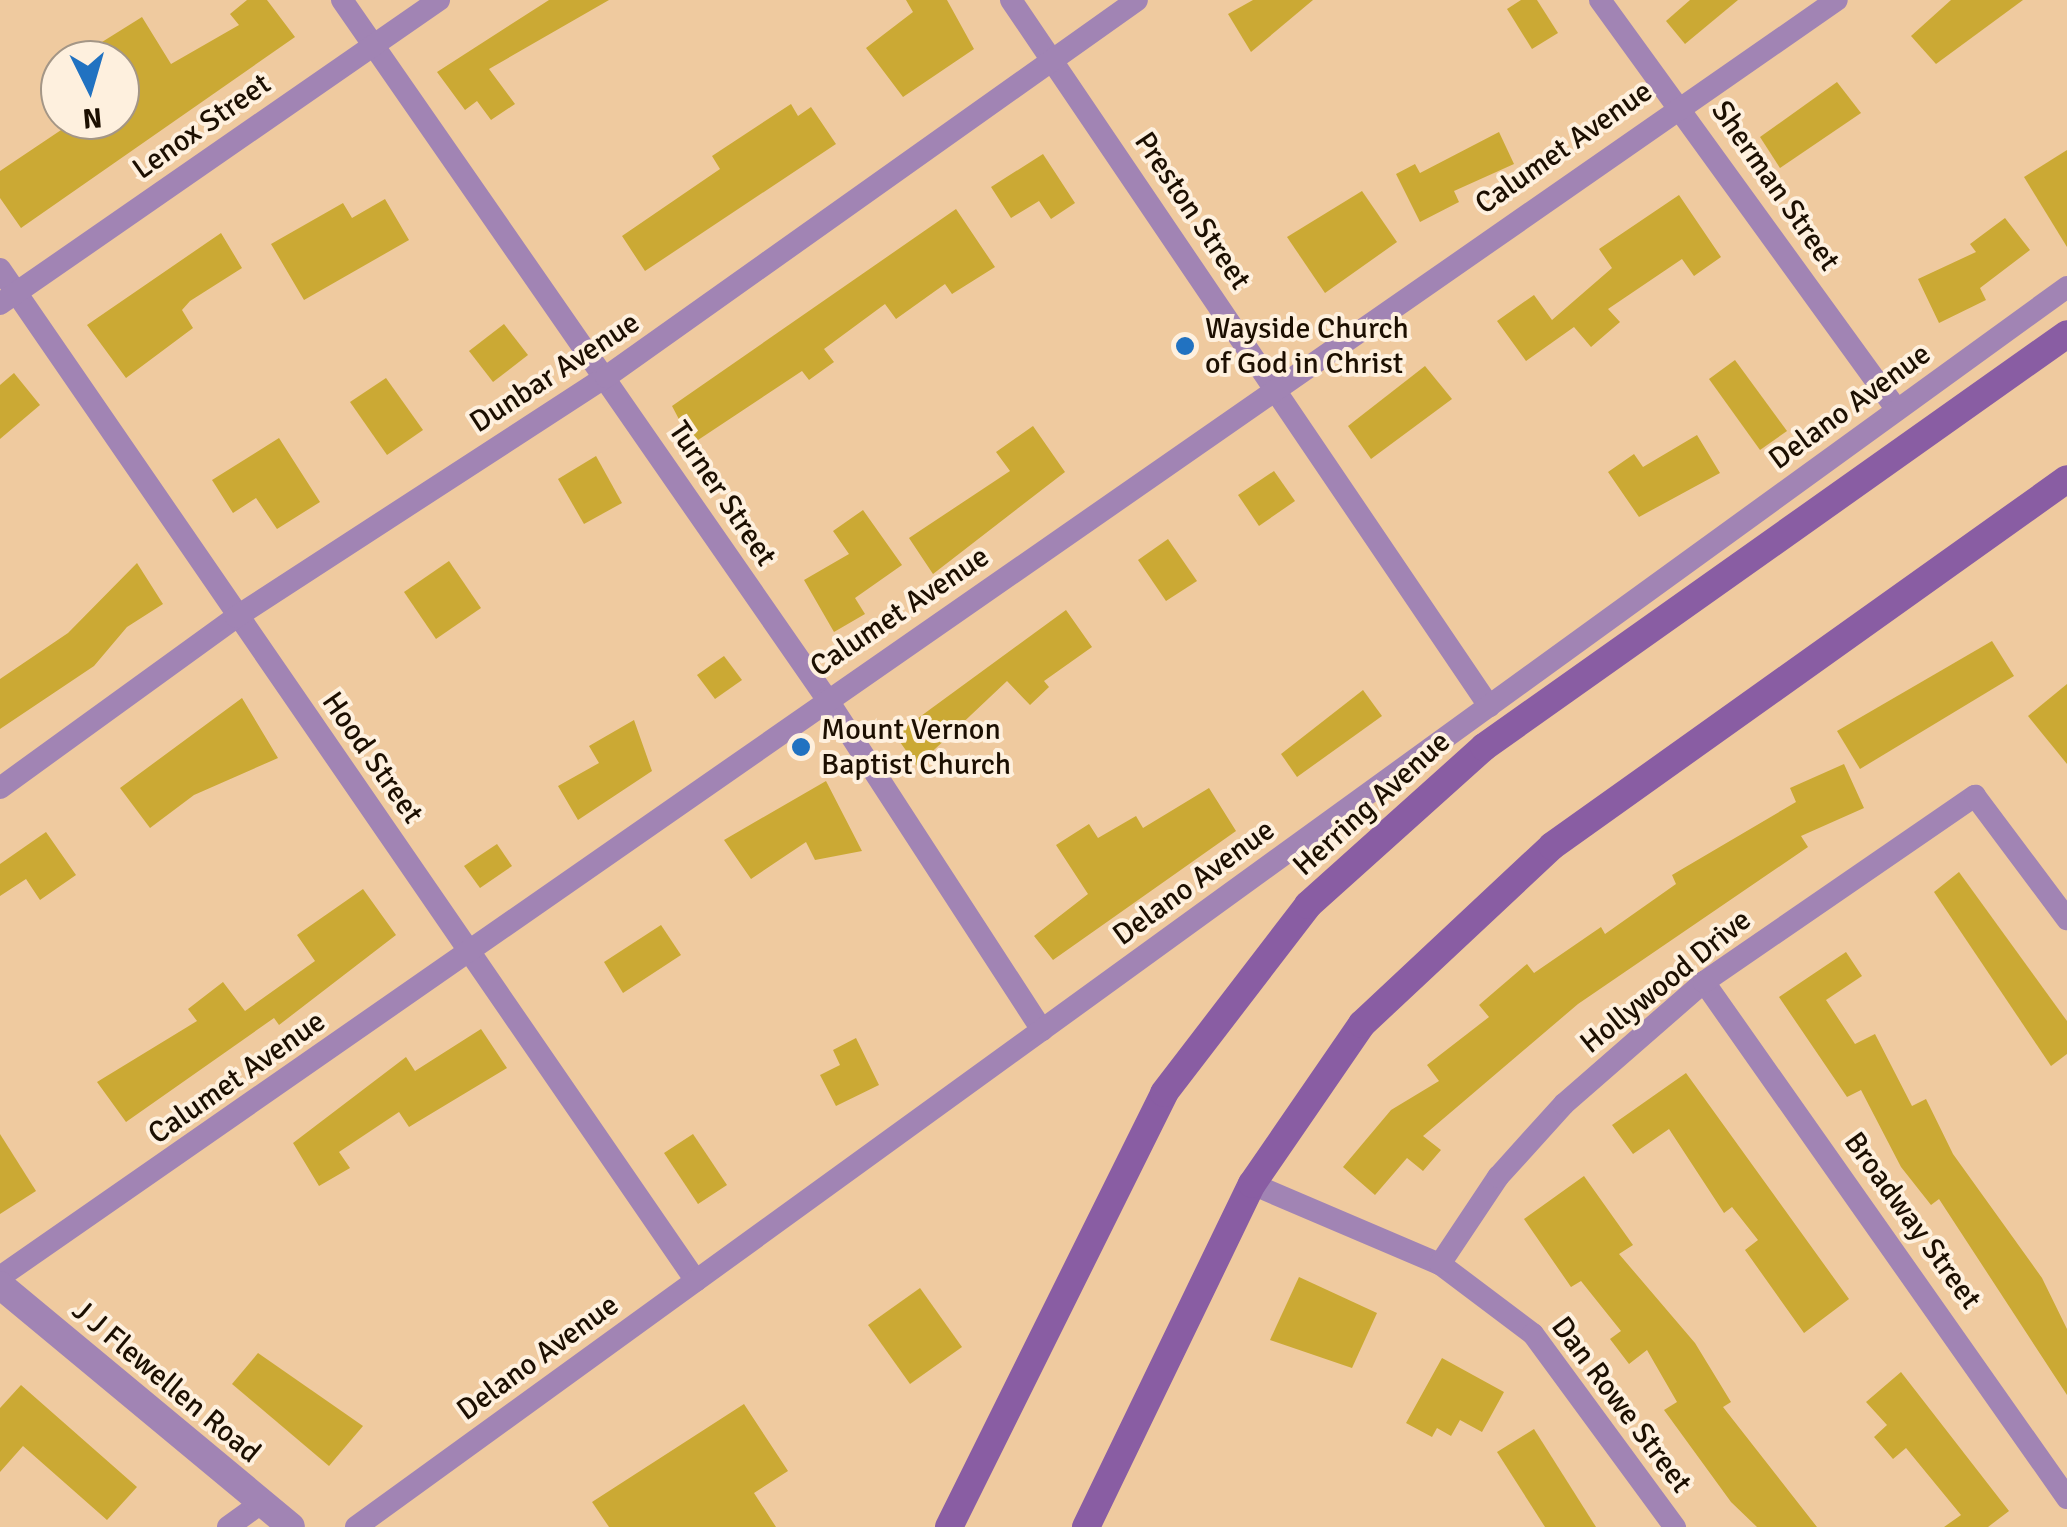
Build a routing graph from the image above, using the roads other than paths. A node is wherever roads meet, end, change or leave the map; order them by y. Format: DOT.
graph roads {
  1 [pos="342,0"];
  2 [pos="438,0"];
  3 [pos="1012,0"];
  4 [pos="1137,0"];
  5 [pos="1600,0"];
  6 [pos="1836,0"];
  7 [pos="375,45"];
  8 [pos="1056,65"];
  9 [pos="1680,104"];
  10 [pos="0,269"];
  11 [pos="2067,286"];
  12 [pos="9,298"];
  13 [pos="2067,334"];
  14 [pos="606,378"];
  15 [pos="1276,390"];
  16 [pos="1897,410"];
  17 [pos="2067,479"];
  18 [pos="236,617"];
  19 [pos="827,699"];
  20 [pos="1489,706"];
  21 [pos="0,788"];
  22 [pos="2067,919"];
  23 [pos="471,952"];
  24 [pos="1704,982"];
  25 [pos="1042,1030"];
  26 [pos="1252,1184"];
  27 [pos="1440,1264"];
  28 [pos="0,1278"];
  29 [pos="696,1281"];
  30 [pos="0,1285"];
  31 [pos="2067,1498"];
  32 [pos="260,1504"];
  33 [pos="228,1527"];
  34 [pos="291,1527"];
  35 [pos="356,1527"];
  36 [pos="949,1527"];
  37 [pos="1086,1527"];
  38 [pos="1675,1527"];
  1 -- 7 [label="street, Turner Street"];
  2 -- 7 [label="street, Lenox Street"];
  3 -- 8 [label="street, Preston Street"];
  4 -- 8 [label="street, Dunbar Avenue"];
  5 -- 9 [label="street, Sherman Street"];
  6 -- 9 [label="street, Calumet Avenue"];
  7 -- 12 [label="street, Lenox Street"];
  7 -- 14 [label="street, Turner Street"];
  8 -- 14 [label="street, Dunbar Avenue"];
  8 -- 15 [label="street, Preston Street"];
  9 -- 15 [label="street, Calumet Avenue"];
  9 -- 16 [label="street, Sherman Street"];
  10 -- 12 [label="street, Hood Street"];
  11 -- 16 [label="street, Delano Avenue"];
  12 -- 18 [label="street, Hood Street"];
  13 -- 36 [label="main road, Herring Avenue"];
  14 -- 18 [label="street, Dunbar Avenue"];
  14 -- 19 [label="street, Turner Street"];
  15 -- 19 [label="street, Calumet Avenue"];
  15 -- 20 [label="street, Preston Street"];
  16 -- 20 [label="street, Delano Avenue"];
  17 -- 26 [label="main road"];
  18 -- 21 [label="street, Dunbar Avenue"];
  18 -- 23 [label="street, Hood Street"];
  19 -- 23 [label="street, Calumet Avenue"];
  19 -- 25 [label="street, Turner Street"];
  20 -- 25 [label="street, Delano Avenue"];
  22 -- 24 [label="street, Hollywood Drive"];
  23 -- 28 [label="street, Calumet Avenue"];
  23 -- 29 [label="street, Hood Street"];
  24 -- 27 [label="street, Hollywood Drive"];
  24 -- 31 [label="street, Broadway Street"];
  25 -- 29 [label="street, Delano Avenue"];
  26 -- 27 [label="street, Dan Rowe Street"];
  26 -- 37 [label="main road"];
  27 -- 38 [label="street, Dan Rowe Street"];
  29 -- 35 [label="street, Delano Avenue"];
  30 -- 32 [label="street, J J Flewellen Road"];
  32 -- 33 [label="street"];
  32 -- 34 [label="street, J J Flewellen Road"];
}
